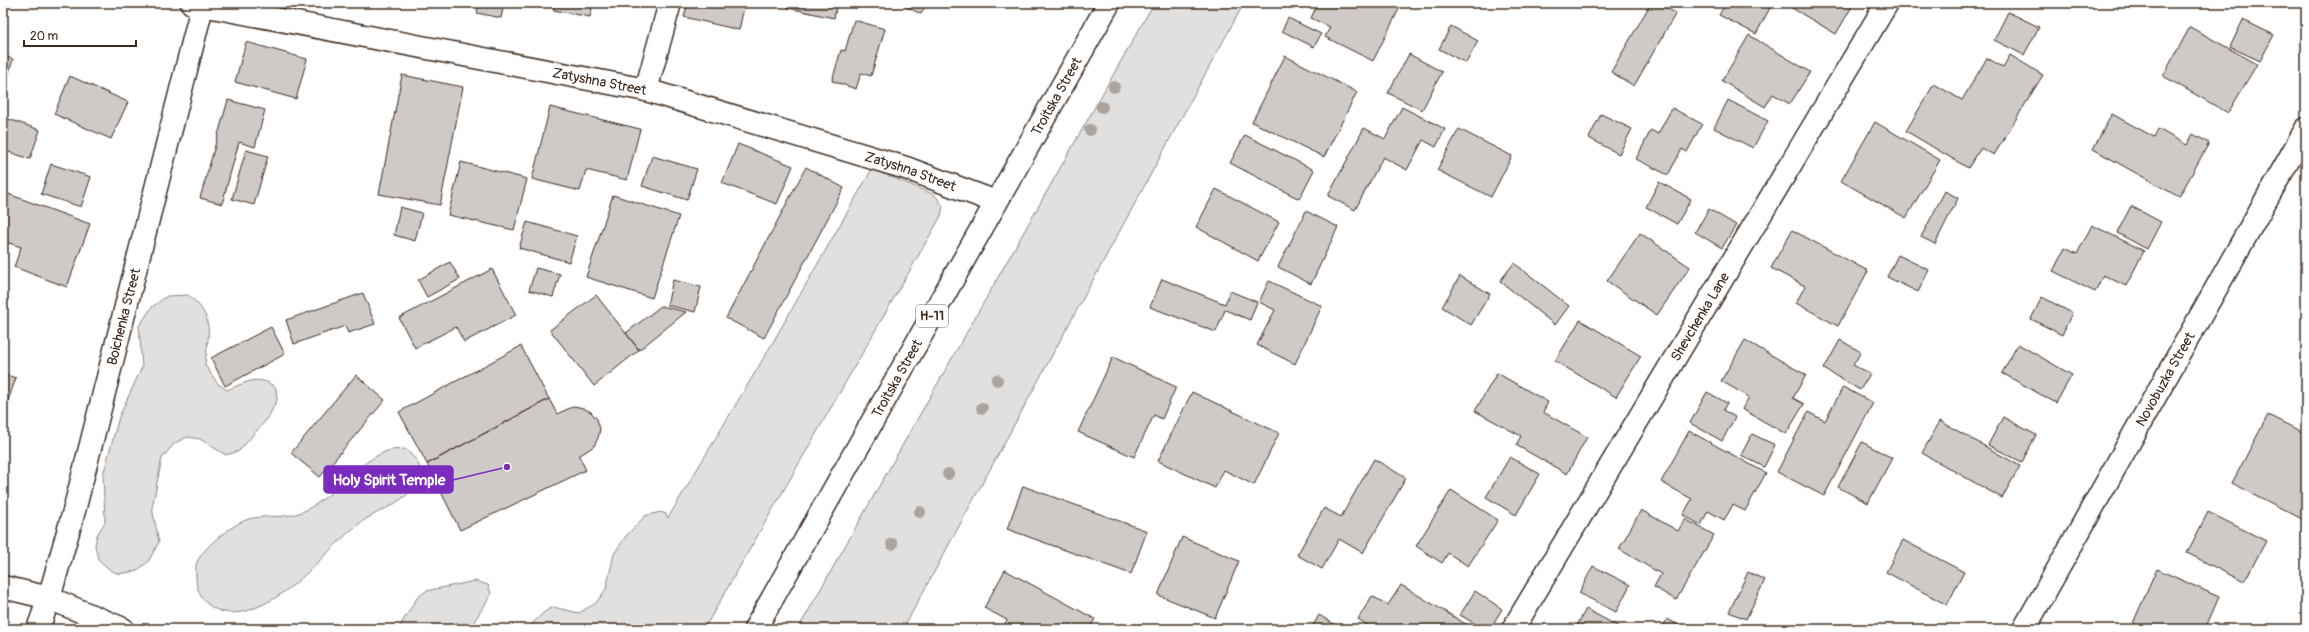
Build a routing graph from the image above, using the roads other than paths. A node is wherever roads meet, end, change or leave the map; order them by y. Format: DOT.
graph roads {
  1 [pos="670,3"];
  2 [pos="1109,3"];
  3 [pos="1886,3"];
  4 [pos="199,4"];
  5 [pos="646,90"];
  6 [pos="2306,129"];
  7 [pos="996,202"];
  8 [pos="3,587"];
  9 [pos="49,598"];
  10 [pos="38,629"];
  11 [pos="123,629"];
  12 [pos="755,629"];
  13 [pos="1513,629"];
  14 [pos="2024,629"];
  1 -- 5 [label="street"];
  2 -- 7 [label="street, Troitska Street / Н-11"];
  3 -- 13 [label="street, Shevchenka Lane"];
  4 -- 5 [label="street, Zatyshna Street"];
  4 -- 9 [label="street, Boichenka Street"];
  5 -- 7 [label="street, Zatyshna Street"];
  6 -- 14 [label="street, Novobuzka Street"];
  7 -- 12 [label="street, Troitska Street / Н-11"];
  8 -- 9 [label="street"];
  9 -- 10 [label="street, Boichenka Street"];
  9 -- 11 [label="street"];
}
